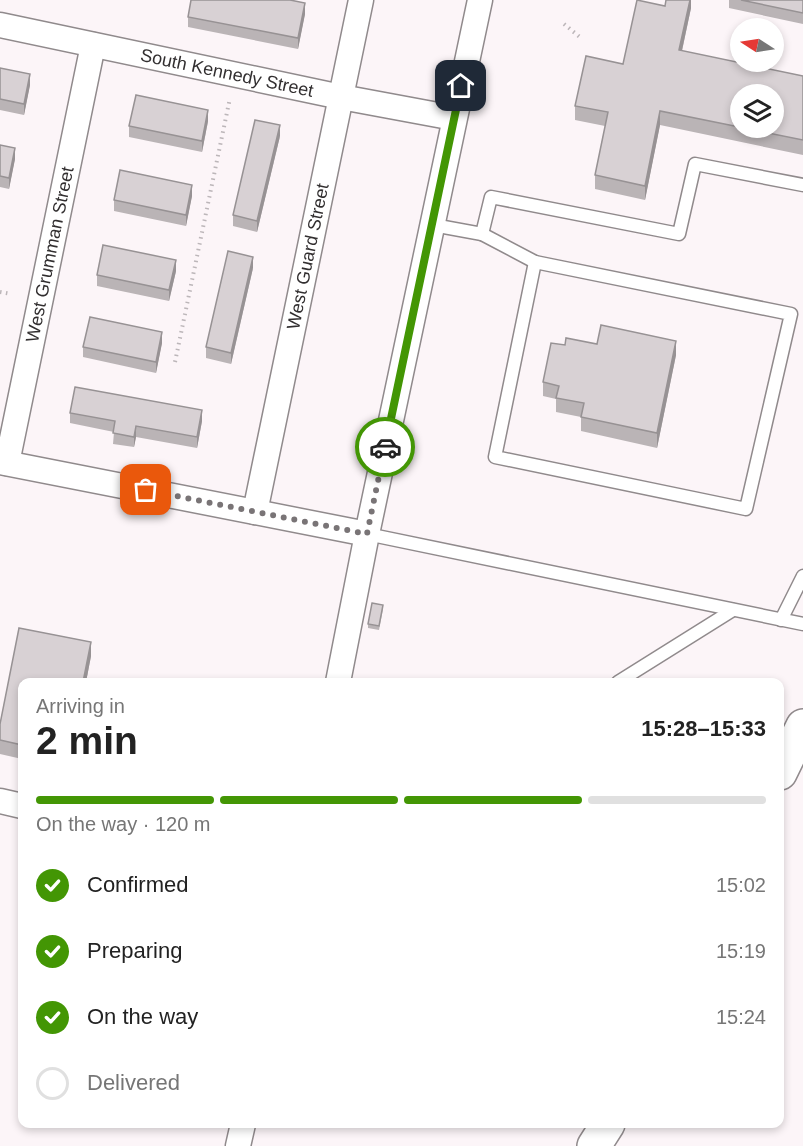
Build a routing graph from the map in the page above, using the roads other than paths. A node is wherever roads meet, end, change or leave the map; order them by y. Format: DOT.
graph roads {
  1 [pos="361,0"];
  2 [pos="480,0"];
  3 [pos="0,25"];
  4 [pos="93,45"];
  5 [pos="341,97"];
  6 [pos="454,118"];
  7 [pos="803,185"];
  8 [pos="433,225"];
  9 [pos="482,234"];
  10 [pos="535,262"];
  11 [pos="3,462"];
  12 [pos="255,512"];
  13 [pos="367,534"];
  14 [pos="803,576"];
  15 [pos="733,610"];
  16 [pos="781,620"];
  17 [pos="803,624"];
  18 [pos="339,678"];
  19 [pos="624,678"];
  20 [pos="803,726"];
  21 [pos="784,765"];
  22 [pos="0,801"];
  23 [pos="18,805"];
  24 [pos="242,1128"];
  25 [pos="605,1128"];
  26 [pos="238,1146"];
  27 [pos="594,1146"];
  1 -- 5 [label="street, West Guard Street"];
  2 -- 6 [label="street"];
  3 -- 4 [label="street, South Kennedy Street"];
  4 -- 5 [label="street, South Kennedy Street"];
  4 -- 11 [label="street, West Grumman Street"];
  5 -- 6 [label="street, South Kennedy Street"];
  5 -- 12 [label="street, West Guard Street"];
  6 -- 8 [label="street"];
  7 -- 9 [label="lane"];
  8 -- 9 [label="lane"];
  8 -- 13 [label="street"];
  9 -- 10 [label="lane"];
  10 -- 10 [label="lane"];
  11 -- 12 [label="street"];
  12 -- 13 [label="street"];
  13 -- 15 [label="lane"];
  13 -- 18 [label="street"];
  14 -- 16 [label="lane"];
  15 -- 16 [label="lane"];
  15 -- 19 [label="lane"];
  16 -- 17 [label="lane"];
  20 -- 21 [label="main road"];
  22 -- 23 [label="street"];
  24 -- 26 [label="street"];
  25 -- 27 [label="main road"];
}
